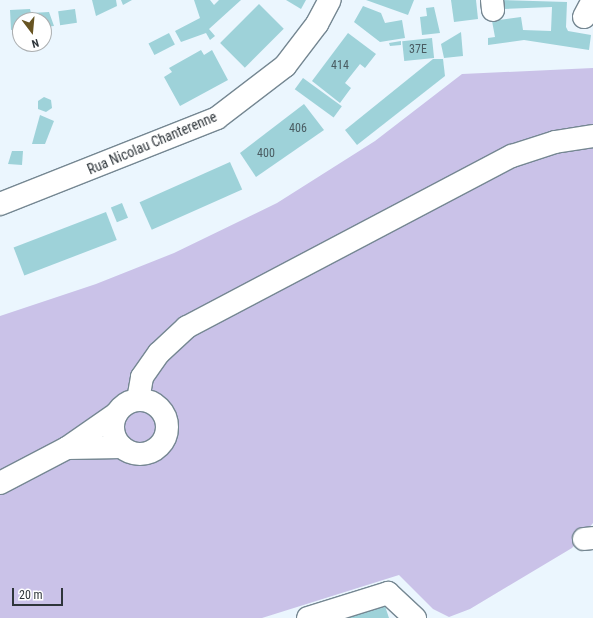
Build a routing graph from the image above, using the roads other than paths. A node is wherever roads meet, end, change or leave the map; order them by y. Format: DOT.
graph roads {
  1 [pos="330,0"];
  2 [pos="593,136"];
  3 [pos="0,204"];
  4 [pos="138,400"];
  5 [pos="116,414"];
  6 [pos="122,447"];
  7 [pos="67,448"];
  8 [pos="0,483"];
  9 [pos="308,618"];
  10 [pos="415,618"];
  1 -- 3 [label="street, Rua Nicolau Chanterenne"];
  2 -- 4 [label="street"];
  4 -- 5 [label="street"];
  4 -- 6 [label="street"];
  5 -- 6 [label="street"];
  5 -- 7 [label="street"];
  6 -- 7 [label="street"];
  7 -- 8 [label="street"];
  9 -- 10 [label="street"];
}
